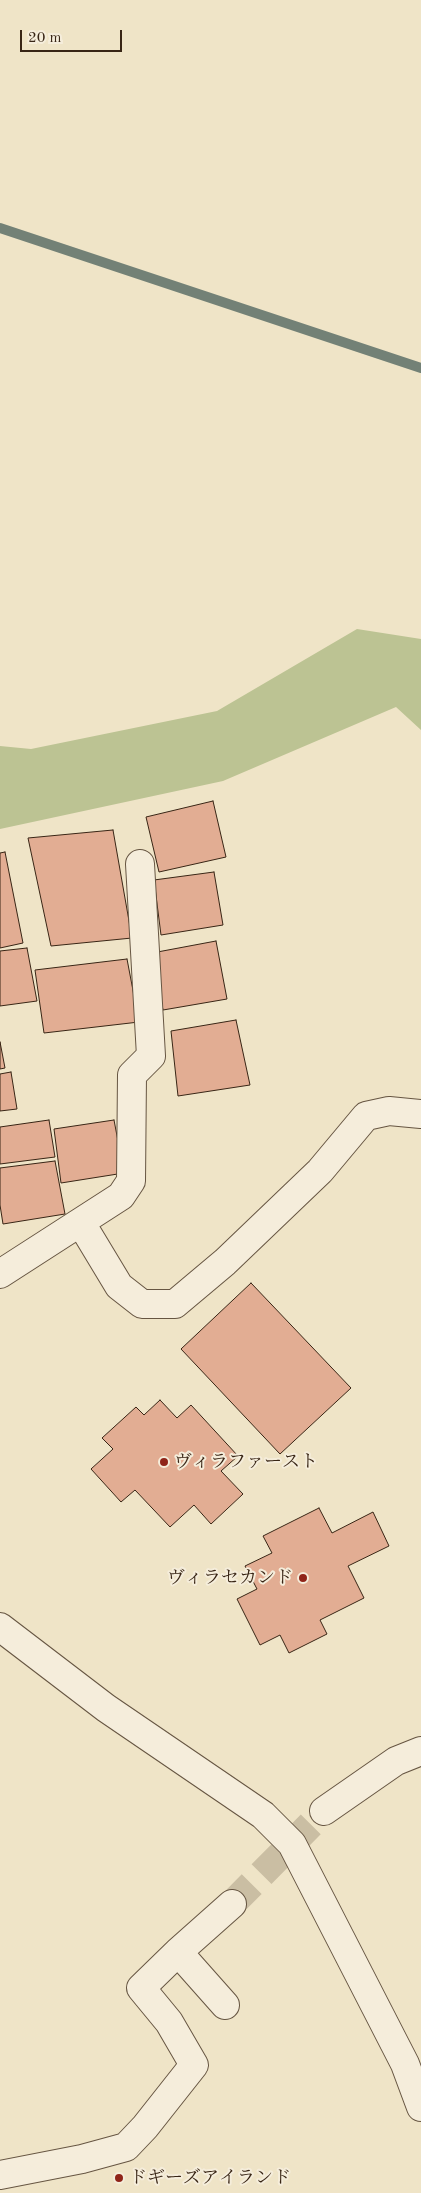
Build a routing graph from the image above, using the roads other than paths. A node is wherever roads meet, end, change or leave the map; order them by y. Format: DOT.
graph roads {
  1 [pos="140,864"];
  2 [pos="421,1114"];
  3 [pos="82,1223"];
  4 [pos="0,1274"];
  5 [pos="0,1627"];
  6 [pos="421,1751"];
  7 [pos="324,1811"];
  8 [pos="232,1904"];
  9 [pos="178,1952"];
  10 [pos="225,2005"];
  11 [pos="421,2107"];
  12 [pos="0,2175"];
  1 -- 3 [label="street"];
  2 -- 3 [label="street"];
  3 -- 4 [label="street"];
  5 -- 11 [label="street"];
  6 -- 7 [label="street"];
  8 -- 9 [label="street"];
  9 -- 10 [label="street"];
  9 -- 12 [label="street"];
}
